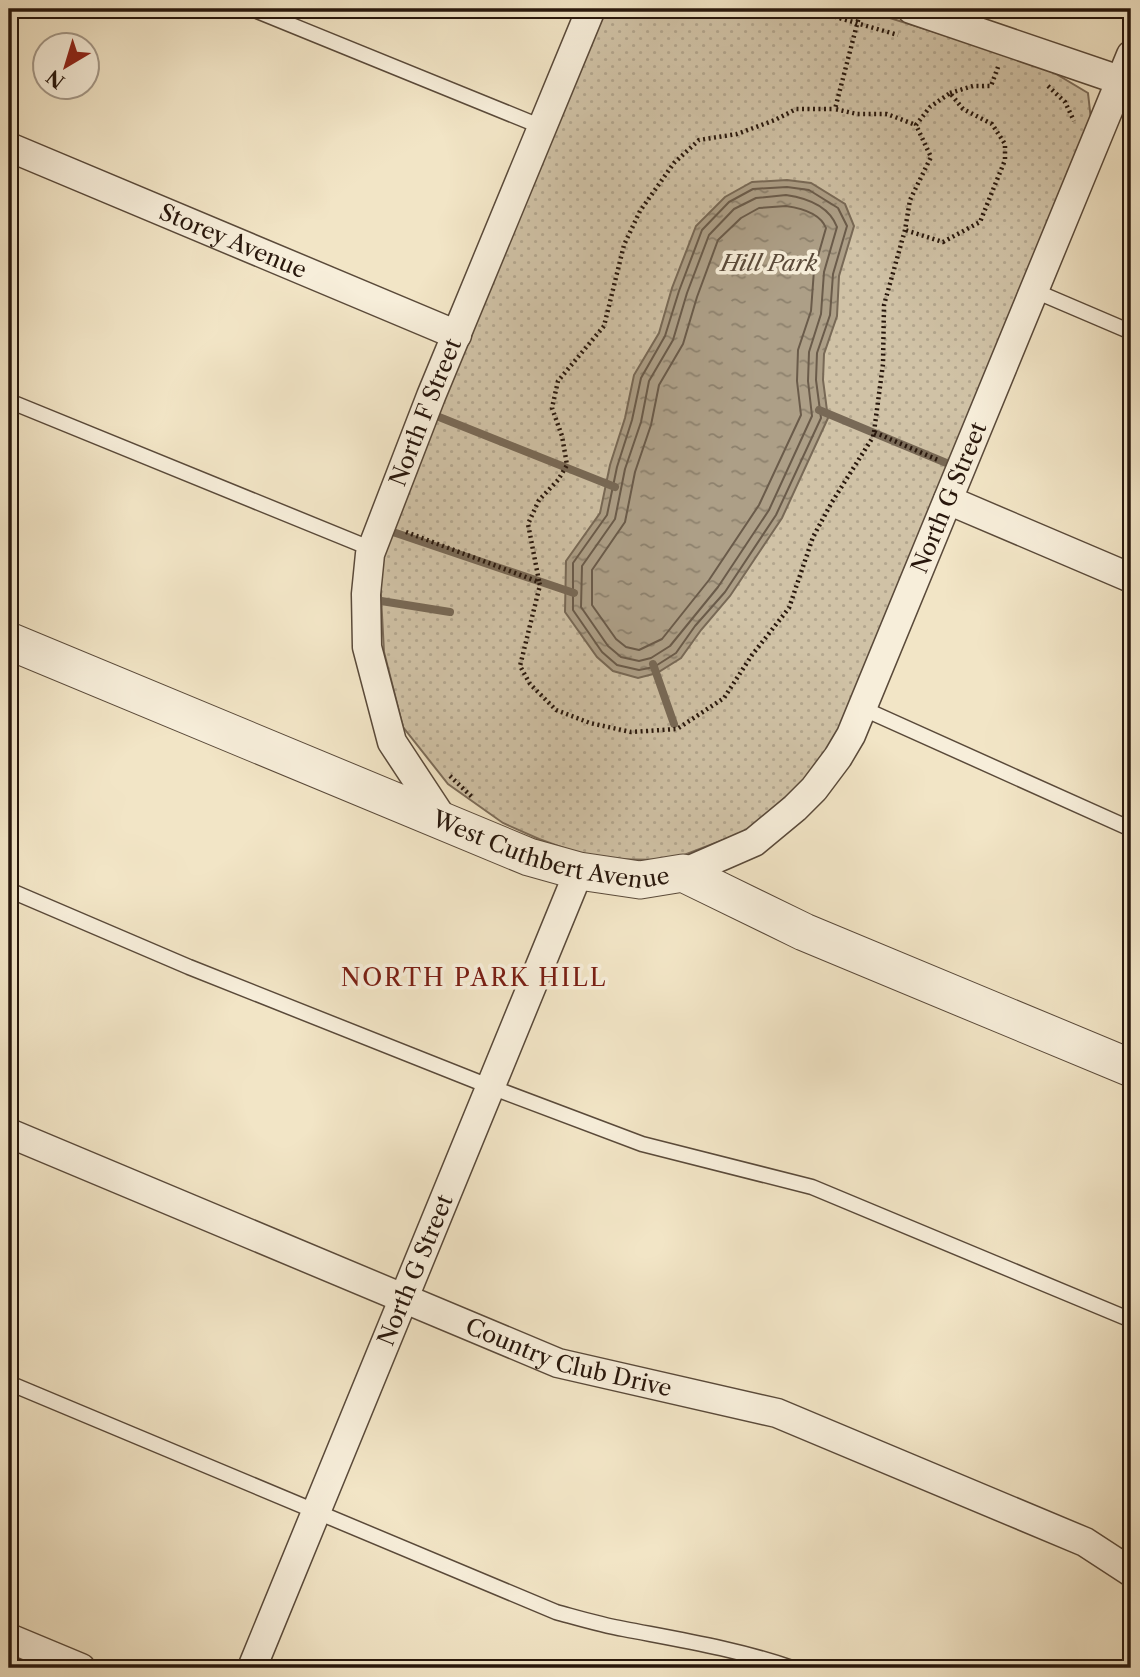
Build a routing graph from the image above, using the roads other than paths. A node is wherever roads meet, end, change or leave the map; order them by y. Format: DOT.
graph roads {
  1 [pos="252,9"];
  2 [pos="591,9"];
  3 [pos="911,9"];
  4 [pos="1128,73"];
  5 [pos="542,127"];
  6 [pos="9,148"];
  7 [pos="1035,291"];
  8 [pos="1131,332"];
  9 [pos="457,335"];
  10 [pos="9,401"];
  11 [pos="948,500"];
  12 [pos="376,536"];
  13 [pos="1131,578"];
  14 [pos="9,641"];
  15 [pos="864,709"];
  16 [pos="444,821"];
  17 [pos="1131,829"];
  18 [pos="579,871"];
  19 [pos="684,873"];
  20 [pos="9,890"];
  21 [pos="1131,1068"];
  22 [pos="491,1087"];
  23 [pos="9,1133"];
  24 [pos="405,1297"];
  25 [pos="1131,1320"];
  26 [pos="9,1383"];
  27 [pos="317,1510"];
  28 [pos="1131,1572"];
  29 [pos="9,1638"];
  30 [pos="81,1668"];
  31 [pos="252,1668"];
  32 [pos="792,1668"];
  1 -- 5 [label="lane"];
  2 -- 5 [label="street, North F Street"];
  3 -- 4 [label="street"];
  4 -- 7 [label="street, North G Street"];
  5 -- 9 [label="street, North F Street"];
  6 -- 9 [label="street, Storey Avenue"];
  7 -- 8 [label="lane"];
  7 -- 11 [label="street, North G Street"];
  9 -- 12 [label="street, North F Street"];
  10 -- 12 [label="lane"];
  11 -- 13 [label="street"];
  11 -- 15 [label="street, North G Street"];
  12 -- 16 [label="street, North F Street"];
  14 -- 16 [label="street, West Cuthbert Avenue"];
  15 -- 17 [label="lane"];
  15 -- 19 [label="street, North G Street"];
  16 -- 18 [label="street, West Cuthbert Avenue"];
  18 -- 19 [label="street, West Cuthbert Avenue"];
  18 -- 22 [label="street, North G Street"];
  19 -- 21 [label="street, West Cuthbert Avenue"];
  20 -- 22 [label="lane"];
  22 -- 24 [label="street, North G Street"];
  22 -- 25 [label="lane"];
  23 -- 24 [label="street, Country Club Drive"];
  24 -- 27 [label="street, North G Street"];
  24 -- 28 [label="street, Country Club Drive"];
  26 -- 27 [label="lane"];
  27 -- 31 [label="street, North G Street"];
  27 -- 32 [label="lane"];
  29 -- 30 [label="street"];
}
